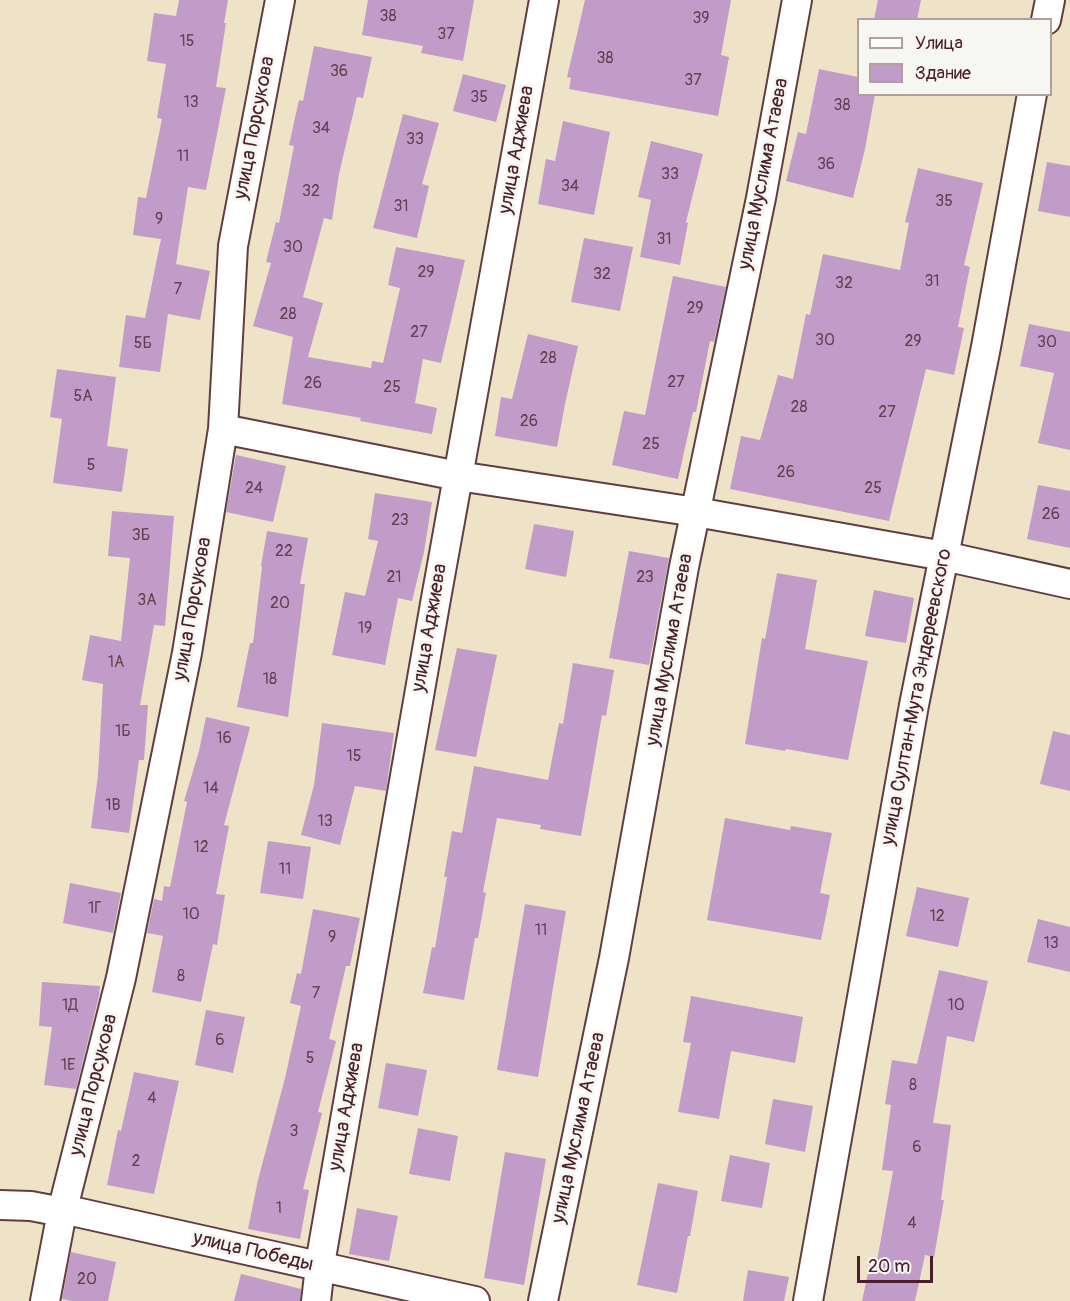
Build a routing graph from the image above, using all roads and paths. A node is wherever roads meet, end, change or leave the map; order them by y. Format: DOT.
graph roads {
  1 [pos="280,0"];
  2 [pos="544,0"];
  3 [pos="797,0"];
  4 [pos="1050,0"];
  5 [pos="1046,18"];
  6 [pos="1032,96"];
  7 [pos="223,429"];
  8 [pos="458,476"];
  9 [pos="696,513"];
  10 [pos="944,556"];
  11 [pos="1070,584"];
  12 [pos="0,1204"];
  13 [pos="62,1212"];
  14 [pos="321,1262"];
  15 [pos="45,1301"];
  16 [pos="316,1301"];
  17 [pos="475,1301"];
  18 [pos="543,1301"];
  19 [pos="808,1301"];
  1 -- 7 [label="street, улица Порсукова"];
  2 -- 8 [label="street, улица Аджиева"];
  3 -- 9 [label="street, улица Муслима Атаева"];
  4 -- 5 [label="street"];
  6 -- 10 [label="street, улица Султан-Мута Эндереевского"];
  7 -- 8 [label="street"];
  7 -- 13 [label="street, улица Порсукова"];
  8 -- 9 [label="street"];
  8 -- 14 [label="street, улица Аджиева"];
  9 -- 10 [label="street"];
  9 -- 18 [label="street, улица Муслима Атаева"];
  10 -- 11 [label="street"];
  10 -- 19 [label="street, улица Султан-Мута Эндереевского"];
  12 -- 13 [label="street, улица Победы"];
  13 -- 14 [label="street, улица Победы"];
  13 -- 15 [label="street, улица Порсукова"];
  14 -- 16 [label="street, улица Аджиева"];
  14 -- 17 [label="street, улица Победы"];
}
